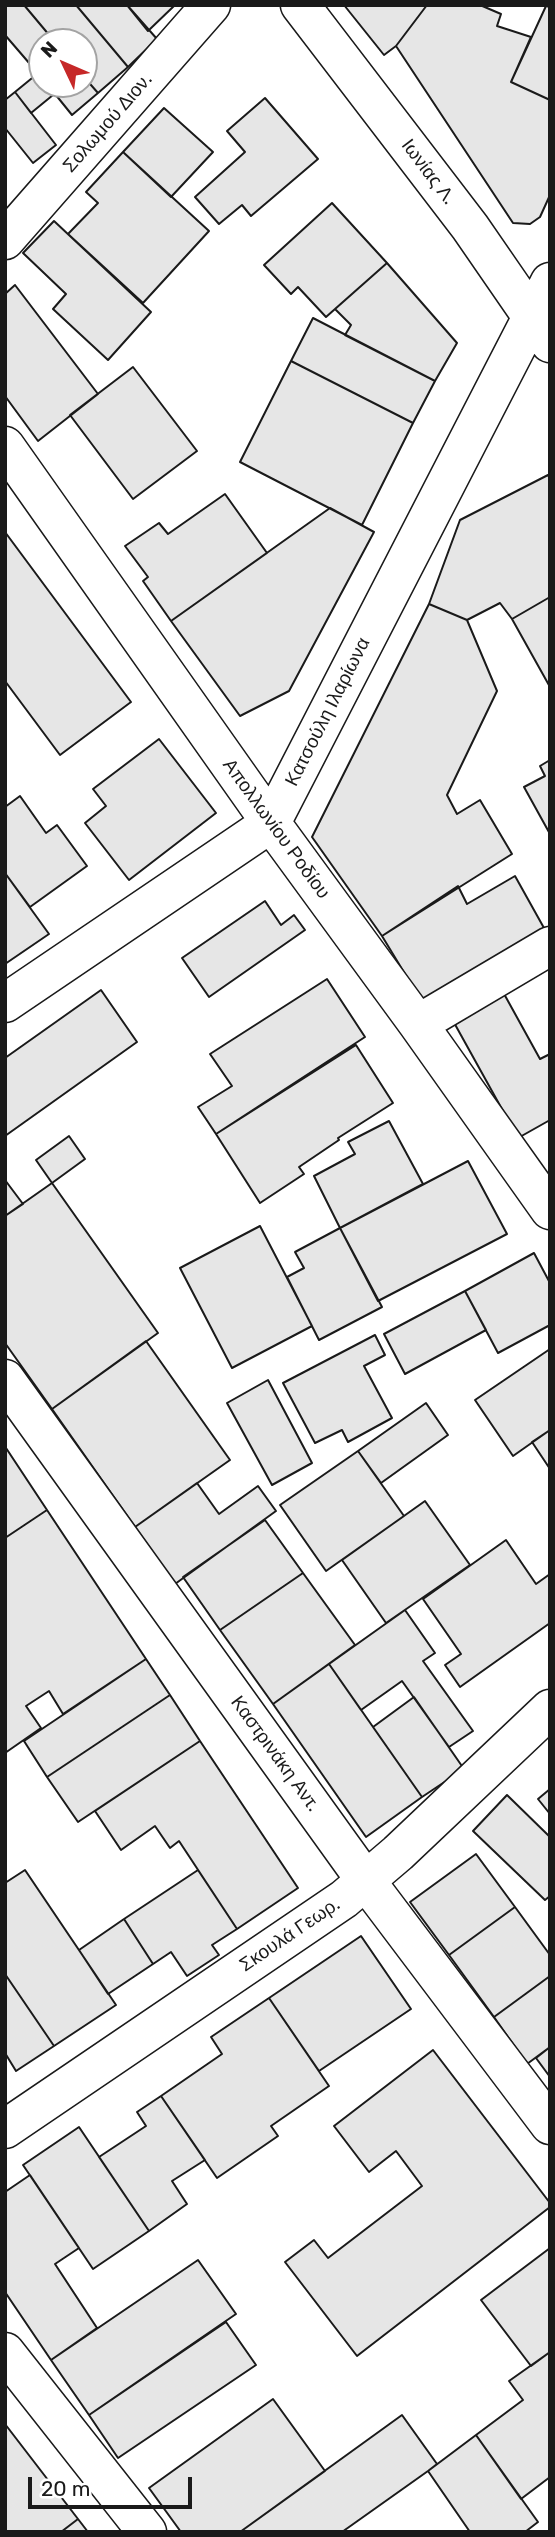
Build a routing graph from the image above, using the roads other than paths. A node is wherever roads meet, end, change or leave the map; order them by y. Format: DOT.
graph roads {
  1 [pos="211,5"];
  2 [pos="300,5"];
  3 [pos="5,240"];
  4 [pos="550,282"];
  5 [pos="541,329"];
  6 [pos="5,446"];
  7 [pos="271,823"];
  8 [pos="550,946"];
  9 [pos="5,1003"];
  10 [pos="418,1024"];
  11 [pos="550,1210"];
  12 [pos="5,1379"];
  13 [pos="550,1709"];
  14 [pos="366,1881"];
  15 [pos="550,2125"];
  16 [pos="5,2129"];
  17 [pos="5,2352"];
  18 [pos="147,2532"];
  1 -- 3 [label="street, Σολωμού Διον."];
  2 -- 5 [label="street, Ιωνίας Λ."];
  4 -- 5 [label="street, Κατσούλη Ιλαρίωνα"];
  5 -- 7 [label="street, Κατσούλη Ιλαρίωνα"];
  6 -- 7 [label="street, Απολλωνίου Ροδίου"];
  7 -- 9 [label="street, Κατσούλη Ιλαρίωνα"];
  7 -- 10 [label="street, Απολλωνίου Ροδίου"];
  8 -- 10 [label="street"];
  10 -- 11 [label="street, Απολλωνίου Ροδίου"];
  12 -- 14 [label="street, Καστρινάκη Αντ."];
  13 -- 14 [label="street, Σκουλά Γεωρ."];
  14 -- 15 [label="street, Καστρινάκη Αντ."];
  14 -- 16 [label="street, Σκουλά Γεωρ."];
  17 -- 18 [label="street"];
}
